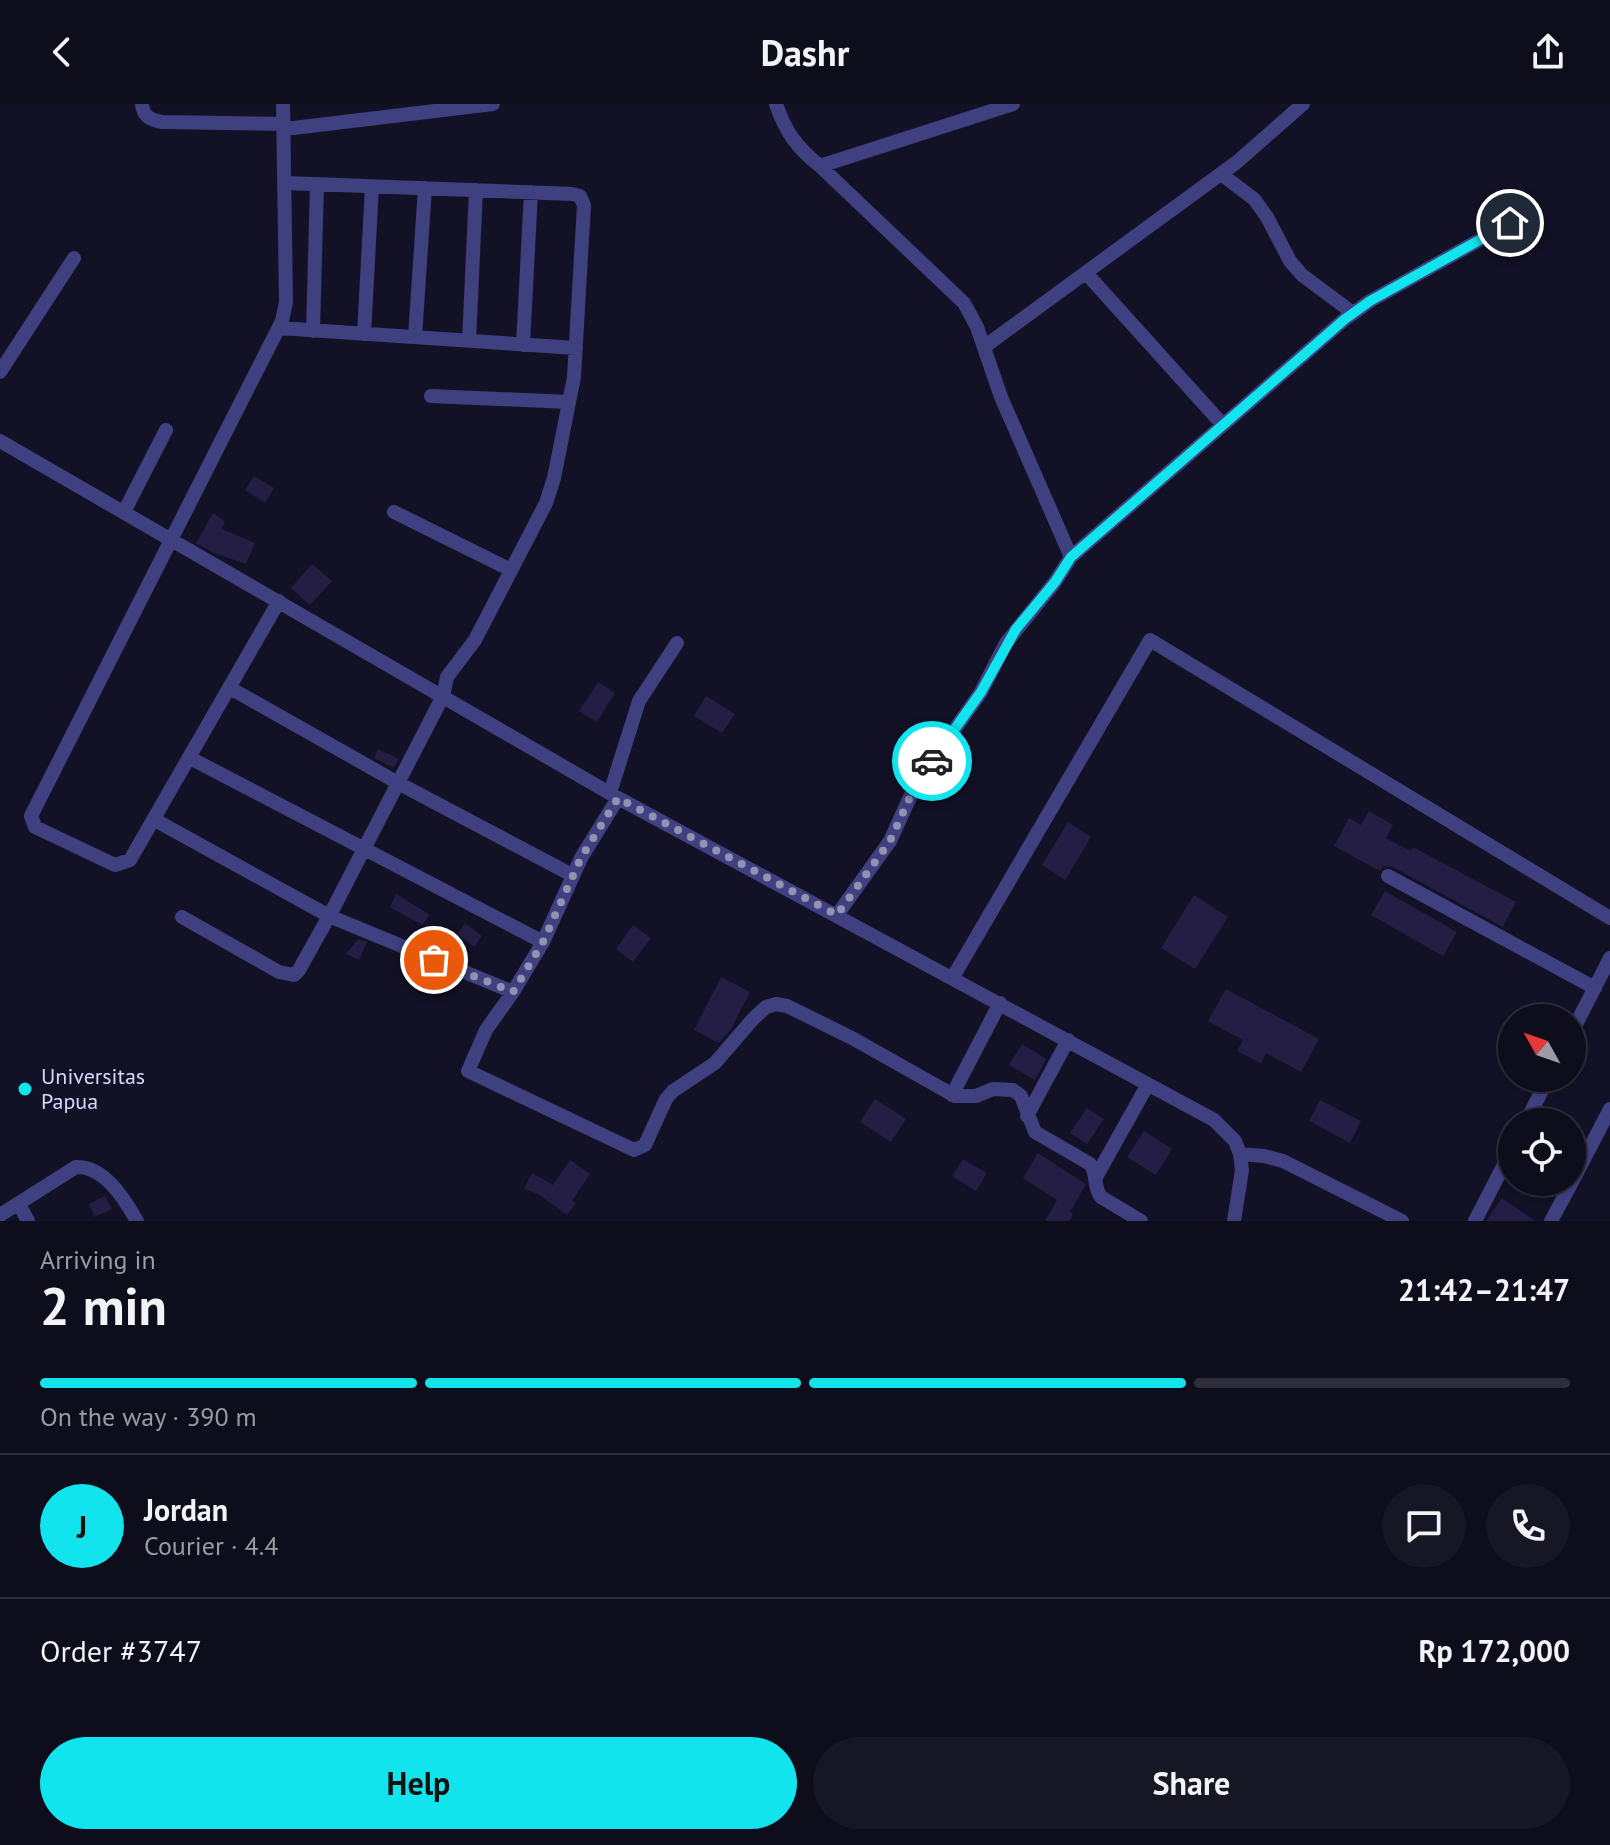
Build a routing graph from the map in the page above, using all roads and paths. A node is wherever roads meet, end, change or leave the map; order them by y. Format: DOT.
graph roads {
  1 [pos="142,104"];
  2 [pos="283,104"];
  3 [pos="493,104"];
  4 [pos="1013,104"];
  5 [pos="1303,104"];
  6 [pos="778,105"];
  7 [pos="435,108"];
  8 [pos="391,111"];
  9 [pos="285,127"];
  10 [pos="820,166"];
  11 [pos="1221,174"];
  12 [pos="286,183"];
  13 [pos="317,185"];
  14 [pos="372,187"];
  15 [pos="425,188"];
  16 [pos="476,190"];
  17 [pos="531,192"];
  18 [pos="1510,223"];
  19 [pos="74,258"];
  20 [pos="1086,273"];
  21 [pos="1353,313"];
  22 [pos="279,328"];
  23 [pos="313,331"];
  24 [pos="364,334"];
  25 [pos="415,337"];
  26 [pos="469,341"];
  27 [pos="523,345"];
  28 [pos="984,347"];
  29 [pos="576,348"];
  30 [pos="0,372"];
  31 [pos="431,396"];
  32 [pos="569,402"];
  33 [pos="1223,425"];
  34 [pos="166,430"];
  35 [pos="0,441"];
  36 [pos="124,512"];
  37 [pos="394,512"];
  38 [pos="173,540"];
  39 [pos="1071,557"];
  40 [pos="511,570"];
  41 [pos="279,601"];
  42 [pos="677,643"];
  43 [pos="230,688"];
  44 [pos="443,696"];
  45 [pos="190,758"];
  46 [pos="398,783"];
  47 [pos="614,796"];
  48 [pos="155,820"];
  49 [pos="364,850"];
  50 [pos="572,875"];
  51 [pos="1388,876"];
  52 [pos="837,915"];
  53 [pos="329,916"];
  54 [pos="182,917"];
  55 [pos="1610,918"];
  56 [pos="543,942"];
  57 [pos="1610,958"];
  58 [pos="953,977"];
  59 [pos="1595,988"];
  60 [pos="513,992"];
  61 [pos="1000,1003"];
  62 [pos="1586,1005"];
  63 [pos="1068,1040"];
  64 [pos="1148,1084"];
  65 [pos="952,1095"];
  66 [pos="1610,1109"];
  67 [pos="1027,1116"];
  68 [pos="1240,1154"];
  69 [pos="1586,1155"];
  70 [pos="1498,1176"];
  71 [pos="1096,1177"];
  72 [pos="1564,1196"];
  73 [pos="19,1204"];
  74 [pos="0,1215"];
  75 [pos="28,1221"];
  76 [pos="137,1221"];
  77 [pos="1141,1221"];
  78 [pos="1234,1221"];
  79 [pos="1402,1221"];
  80 [pos="1475,1221"];
  81 [pos="1551,1221"];
  1 -- 9 [label="street"];
  2 -- 9 [label="street"];
  3 -- 7 [label="street"];
  4 -- 10 [label="street"];
  5 -- 11 [label="street"];
  6 -- 10 [label="street"];
  7 -- 8 [label="street"];
  8 -- 9 [label="street"];
  9 -- 12 [label="street"];
  10 -- 28 [label="street"];
  11 -- 20 [label="street"];
  11 -- 21 [label="street"];
  12 -- 13 [label="street"];
  12 -- 22 [label="street"];
  13 -- 14 [label="street"];
  13 -- 23 [label="street"];
  14 -- 15 [label="street"];
  14 -- 24 [label="street"];
  15 -- 16 [label="street"];
  15 -- 25 [label="street"];
  16 -- 17 [label="street"];
  16 -- 26 [label="street"];
  17 -- 27 [label="street"];
  17 -- 29 [label="street"];
  18 -- 21 [label="street"];
  19 -- 30 [label="street"];
  20 -- 28 [label="street"];
  20 -- 33 [label="street"];
  21 -- 33 [label="street"];
  22 -- 23 [label="street"];
  22 -- 38 [label="street"];
  23 -- 24 [label="street"];
  24 -- 25 [label="street"];
  25 -- 26 [label="street"];
  26 -- 27 [label="street"];
  27 -- 29 [label="street"];
  28 -- 39 [label="street"];
  29 -- 32 [label="street"];
  31 -- 32 [label="street"];
  32 -- 40 [label="street"];
  33 -- 39 [label="street"];
  34 -- 36 [label="street"];
  35 -- 36 [label="street"];
  36 -- 38 [label="street"];
  37 -- 40 [label="street"];
  38 -- 41 [label="street"];
  38 -- 48 [label="street"];
  39 -- 52 [label="street"];
  40 -- 44 [label="street"];
  41 -- 43 [label="street"];
  41 -- 44 [label="street"];
  42 -- 47 [label="street"];
  43 -- 45 [label="street"];
  43 -- 46 [label="street"];
  44 -- 46 [label="street"];
  44 -- 47 [label="street"];
  45 -- 48 [label="street"];
  45 -- 49 [label="street"];
  46 -- 49 [label="street"];
  46 -- 50 [label="street"];
  47 -- 50 [label="street"];
  47 -- 52 [label="street"];
  48 -- 53 [label="street"];
  49 -- 53 [label="street"];
  49 -- 56 [label="street"];
  50 -- 56 [label="street"];
  51 -- 59 [label="street"];
  52 -- 58 [label="street"];
  53 -- 54 [label="street"];
  53 -- 60 [label="street"];
  55 -- 58 [label="street"];
  56 -- 60 [label="street"];
  57 -- 59 [label="street"];
  58 -- 61 [label="street"];
  59 -- 62 [label="street"];
  60 -- 65 [label="street"];
  61 -- 63 [label="street"];
  61 -- 65 [label="street"];
  63 -- 64 [label="street"];
  63 -- 67 [label="street"];
  64 -- 68 [label="street"];
  64 -- 71 [label="street"];
  65 -- 67 [label="street"];
  66 -- 69 [label="street"];
  67 -- 71 [label="street"];
  68 -- 78 [label="street"];
  68 -- 79 [label="street"];
  70 -- 80 [label="street"];
  71 -- 77 [label="street"];
  72 -- 81 [label="street"];
  73 -- 74 [label="street"];
  73 -- 75 [label="street"];
  73 -- 76 [label="street"];
}
